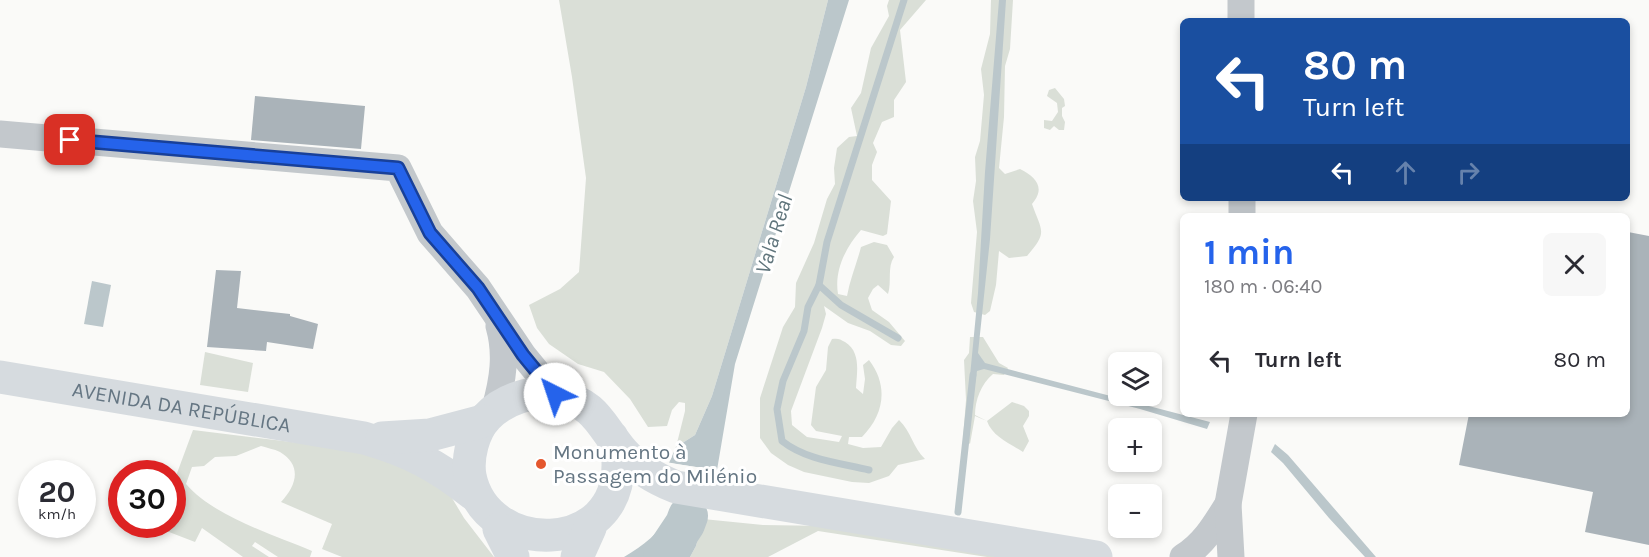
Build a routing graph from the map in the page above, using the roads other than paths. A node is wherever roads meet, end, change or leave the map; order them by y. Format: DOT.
graph roads {
  1 [pos="1241,0"];
  2 [pos="1241,18"];
  3 [pos="0,134"];
  4 [pos="496,313"];
  5 [pos="0,377"];
  6 [pos="555,394"];
  7 [pos="489,414"];
  8 [pos="1243,417"];
  9 [pos="612,437"];
  10 [pos="364,438"];
  11 [pos="676,487"];
  12 [pos="473,494"];
  13 [pos="1228,504"];
  14 [pos="598,518"];
  15 [pos="506,543"];
  16 [pos="577,557"];
  17 [pos="1096,557"];
  18 [pos="1183,557"];
  19 [pos="1231,557"];
  1 -- 2 [label="street"];
  3 -- 4 [label="street"];
  4 -- 6 [label="street"];
  4 -- 7 [label="street"];
  5 -- 10 [label="main road, AVENIDA DA REPÚBLICA"];
  6 -- 7 [label="main road"];
  6 -- 9 [label="main road"];
  7 -- 10 [label="main road, AVENIDA DA REPÚBLICA"];
  7 -- 12 [label="main road"];
  8 -- 13 [label="street"];
  9 -- 11 [label="main road"];
  9 -- 14 [label="main road"];
  10 -- 12 [label="main road, AVENIDA DA REPÚBLICA"];
  11 -- 14 [label="main road"];
  11 -- 17 [label="main road"];
  12 -- 15 [label="main road"];
  13 -- 18 [label="street"];
  13 -- 19 [label="street"];
  14 -- 15 [label="main road"];
  14 -- 16 [label="main road"];
}
